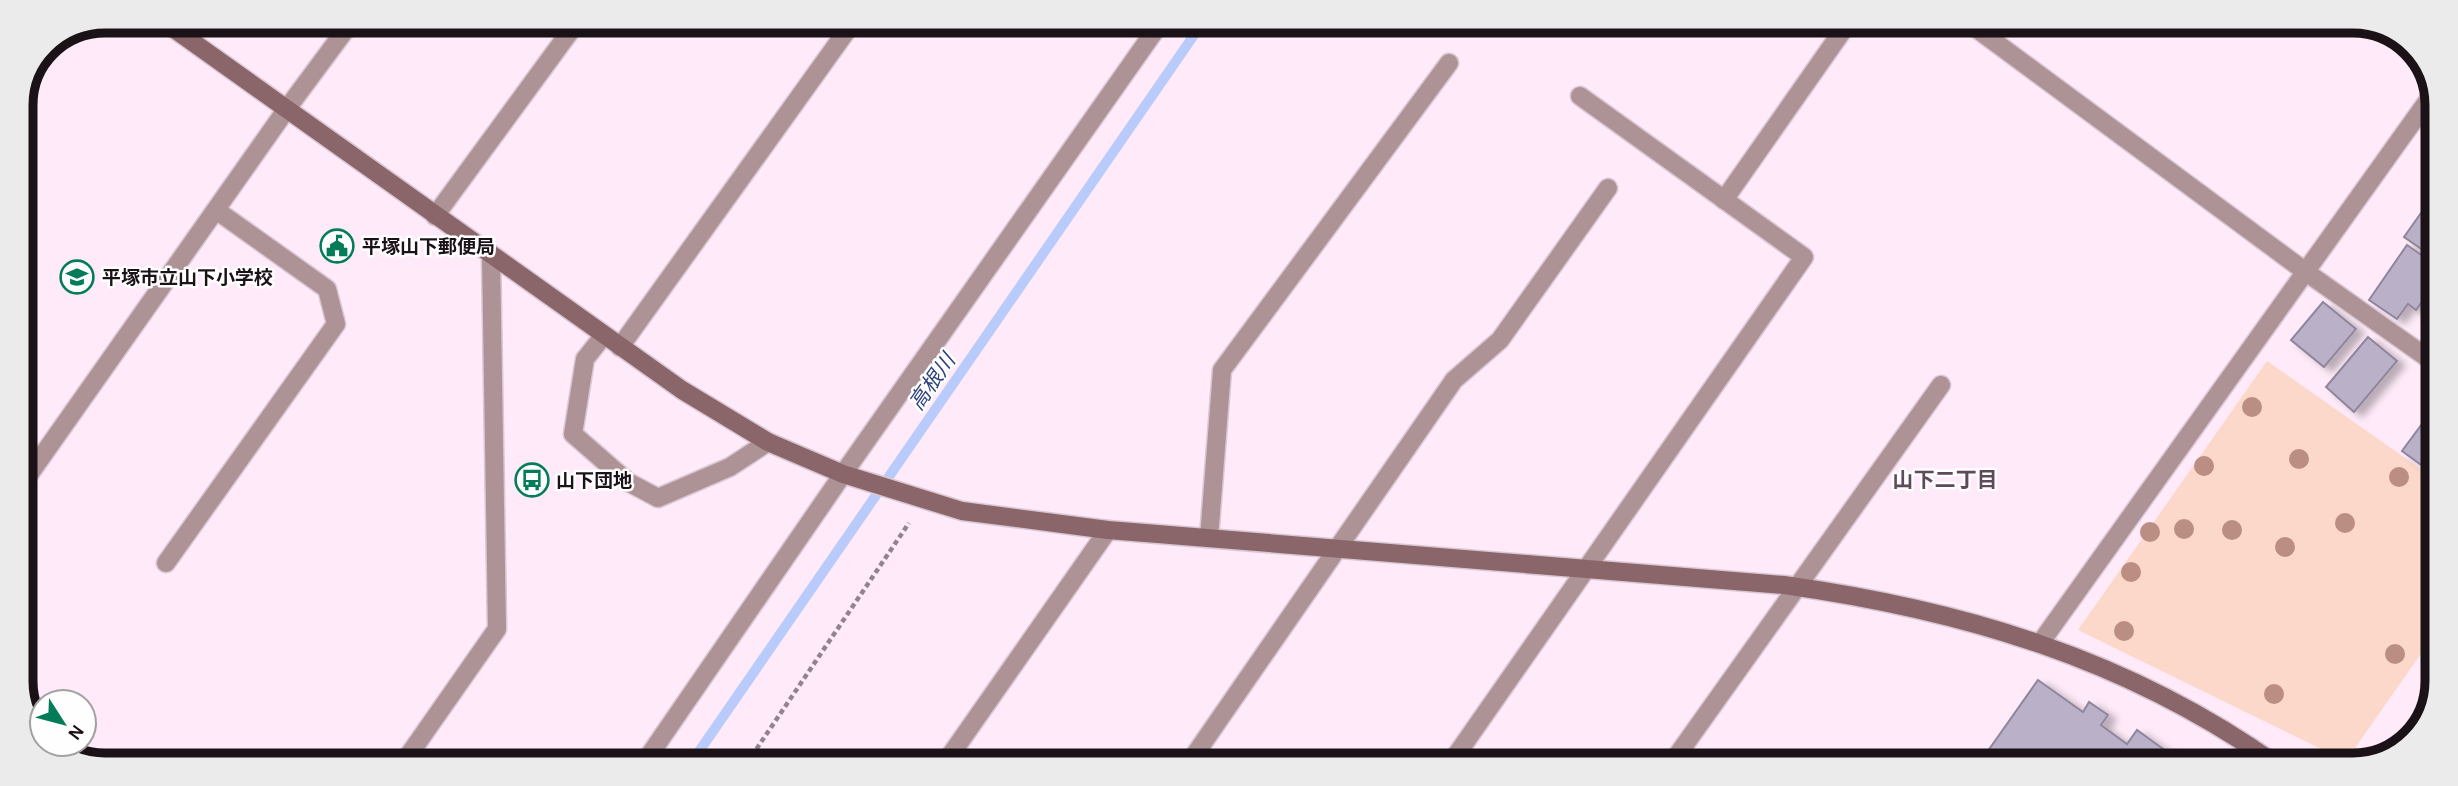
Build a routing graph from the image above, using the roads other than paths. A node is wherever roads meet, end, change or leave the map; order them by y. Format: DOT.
graph roads {
  1 [pos="180,33"];
  2 [pos="343,33"];
  3 [pos="570,33"];
  4 [pos="845,33"];
  5 [pos="1153,33"];
  6 [pos="1841,33"];
  7 [pos="1983,33"];
  8 [pos="1449,63"];
  9 [pos="1580,96"];
  10 [pos="2425,105"];
  11 [pos="286,110"];
  12 [pos="1608,188"];
  13 [pos="1724,200"];
  14 [pos="216,210"];
  15 [pos="435,216"];
  16 [pos="491,255"];
  17 [pos="2306,272"];
  18 [pos="604,335"];
  19 [pos="620,347"];
  20 [pos="2425,356"];
  21 [pos="1941,385"];
  22 [pos="768,442"];
  23 [pos="33,469"];
  24 [pos="850,475"];
  25 [pos="1108,530"];
  26 [pos="1209,538"];
  27 [pos="1338,549"];
  28 [pos="166,563"];
  29 [pos="1588,569"];
  30 [pos="1796,587"];
  31 [pos="2040,642"];
  32 [pos="410,753"];
  33 [pos="651,753"];
  34 [pos="952,753"];
  35 [pos="1197,753"];
  36 [pos="1458,753"];
  37 [pos="1679,753"];
  38 [pos="2259,753"];
  1 -- 11 [label="street"];
  2 -- 11 [label="street"];
  3 -- 15 [label="street"];
  4 -- 19 [label="street"];
  5 -- 24 [label="street"];
  6 -- 13 [label="street"];
  7 -- 17 [label="street"];
  8 -- 26 [label="street"];
  9 -- 13 [label="street"];
  10 -- 17 [label="street"];
  11 -- 14 [label="street"];
  11 -- 15 [label="street"];
  12 -- 27 [label="street"];
  13 -- 29 [label="street"];
  14 -- 23 [label="street"];
  14 -- 28 [label="street"];
  15 -- 16 [label="street"];
  16 -- 18 [label="street"];
  16 -- 32 [label="street"];
  17 -- 20 [label="street"];
  17 -- 31 [label="street"];
  18 -- 19 [label="street"];
  18 -- 22 [label="street"];
  19 -- 22 [label="street"];
  21 -- 30 [label="street"];
  22 -- 24 [label="street"];
  24 -- 25 [label="street"];
  24 -- 33 [label="street"];
  25 -- 26 [label="street"];
  25 -- 34 [label="street"];
  26 -- 27 [label="street"];
  27 -- 29 [label="street"];
  27 -- 35 [label="street"];
  29 -- 30 [label="street"];
  29 -- 36 [label="street"];
  30 -- 31 [label="street"];
  30 -- 37 [label="street"];
  31 -- 38 [label="street"];
}
